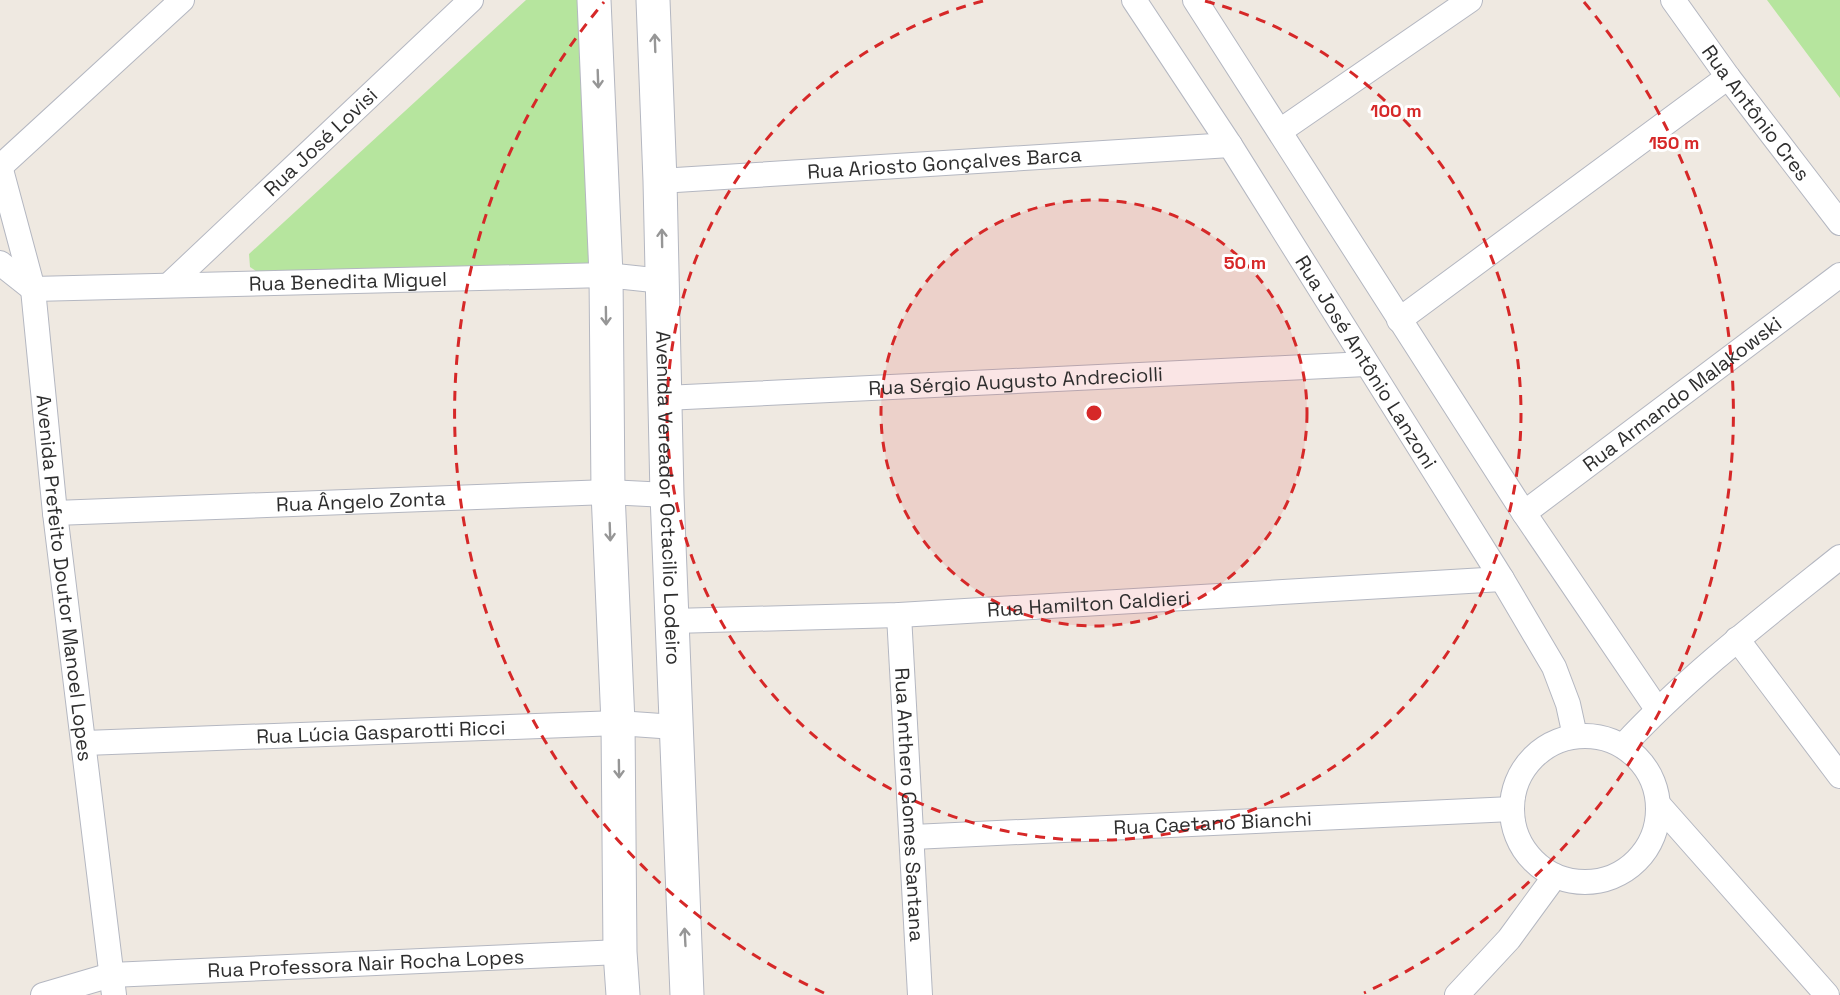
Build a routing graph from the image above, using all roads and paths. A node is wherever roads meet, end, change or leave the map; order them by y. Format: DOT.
graph roads {
  1 [pos="152,0"];
  2 [pos="182,0"];
  3 [pos="471,0"];
  4 [pos="594,0"];
  5 [pos="653,0"];
  6 [pos="1134,0"];
  7 [pos="1195,0"];
  8 [pos="1470,0"];
  9 [pos="1672,0"];
  10 [pos="155,25"];
  11 [pos="1728,77"];
  12 [pos="1280,131"];
  13 [pos="1230,145"];
  14 [pos="0,166"];
  15 [pos="660,180"];
  16 [pos="1840,223"];
  17 [pos="0,263"];
  18 [pos="606,275"];
  19 [pos="1840,275"];
  20 [pos="663,281"];
  21 [pos="170,284"];
  22 [pos="33,289"];
  23 [pos="1399,320"];
  24 [pos="1366,364"];
  25 [pos="665,398"];
  26 [pos="608,492"];
  27 [pos="666,495"];
  28 [pos="55,513"];
  29 [pos="1524,513"];
  30 [pos="1840,557"];
  31 [pos="1502,579"];
  32 [pos="899,615"];
  33 [pos="673,621"];
  34 [pos="1737,639"];
  35 [pos="1657,709"];
  36 [pos="618,723"];
  37 [pos="675,727"];
  38 [pos="1575,736"];
  39 [pos="85,743"];
  40 [pos="1623,746"];
  41 [pos="1840,776"];
  42 [pos="1658,804"];
  43 [pos="1512,809"];
  44 [pos="913,837"];
  45 [pos="1555,876"];
  46 [pos="620,952"];
  47 [pos="113,985"];
  48 [pos="43,995"];
  49 [pos="623,995"];
  50 [pos="687,995"];
  51 [pos="920,995"];
  52 [pos="1456,995"];
  53 [pos="1827,995"];
  1 -- 10 [label="street"];
  2 -- 10 [label="street"];
  3 -- 21 [label="street, Rua José Lovisi"];
  4 -- 18 [label="street, one-way"];
  15 -- 5 [label="street, Avenida Vereador Octacilio Lodeiro, one-way"];
  6 -- 13 [label="street, Rua José Antônio Lanzoni"];
  7 -- 12 [label="street"];
  8 -- 12 [label="street"];
  9 -- 11 [label="street, Rua Antônio Cres"];
  10 -- 14 [label="street"];
  11 -- 16 [label="street, Rua Antônio Cres"];
  11 -- 23 [label="street"];
  12 -- 23 [label="street"];
  13 -- 15 [label="street, Rua Ariosto Gonçalves Barca"];
  13 -- 24 [label="street, Rua José Antônio Lanzoni"];
  14 -- 22 [label="street, Avenida Prefeito Doutor Manoel Lopes"];
  20 -- 15 [label="street, Avenida Vereador Octacilio Lodeiro, one-way"];
  17 -- 22 [label="street"];
  18 -- 20 [label="street, Rua Benedita Miguel"];
  18 -- 21 [label="street, Rua Benedita Miguel"];
  18 -- 26 [label="street, one-way"];
  19 -- 29 [label="street, Rua Armando Malakowski"];
  20 -- 25 [label="street, Avenida Vereador Octacilio Lodeiro"];
  21 -- 22 [label="street, Rua Benedita Miguel"];
  22 -- 28 [label="street, Avenida Prefeito Doutor Manoel Lopes"];
  23 -- 29 [label="street"];
  24 -- 25 [label="street, Rua Sérgio Augusto Andreciolli"];
  24 -- 31 [label="street, Rua José Antônio Lanzoni"];
  25 -- 27 [label="street, Avenida Vereador Octacilio Lodeiro"];
  26 -- 27 [label="street, Rua Ângelo Zonta"];
  26 -- 28 [label="street, Rua Ângelo Zonta"];
  26 -- 36 [label="street, one-way"];
  27 -- 33 [label="street, Avenida Vereador Octacilio Lodeiro"];
  28 -- 39 [label="street, Avenida Prefeito Doutor Manoel Lopes"];
  29 -- 35 [label="street"];
  30 -- 34 [label="street"];
  31 -- 32 [label="street, Rua Hamilton Caldieri"];
  31 -- 38 [label="street, Rua José Antônio Lanzoni"];
  32 -- 33 [label="street, Rua Hamilton Caldieri"];
  32 -- 44 [label="street, Rua Anthero Gomes Santana"];
  33 -- 37 [label="street, Avenida Vereador Octacilio Lodeiro"];
  34 -- 35 [label="street"];
  34 -- 41 [label="street"];
  35 -- 40 [label="street"];
  36 -- 37 [label="street, Rua Lúcia Gasparotti Ricci"];
  36 -- 39 [label="street, Rua Lúcia Gasparotti Ricci"];
  36 -- 46 [label="street, one-way"];
  50 -- 37 [label="street, Avenida Vereador Octacilio Lodeiro, one-way"];
  38 -- 40 [label="street"];
  38 -- 43 [label="street"];
  39 -- 47 [label="street, Avenida Prefeito Doutor Manoel Lopes"];
  40 -- 42 [label="street"];
  42 -- 45 [label="street"];
  42 -- 53 [label="street"];
  43 -- 44 [label="street, Rua Caetano Bianchi"];
  43 -- 45 [label="street"];
  44 -- 51 [label="street, Rua Anthero Gomes Santana"];
  45 -- 52 [label="street"];
  46 -- 47 [label="street, Rua Professora Nair Rocha Lopes"];
  46 -- 49 [label="street"];
  47 -- 48 [label="street, Rua Professora Nair Rocha Lopes"];
}
